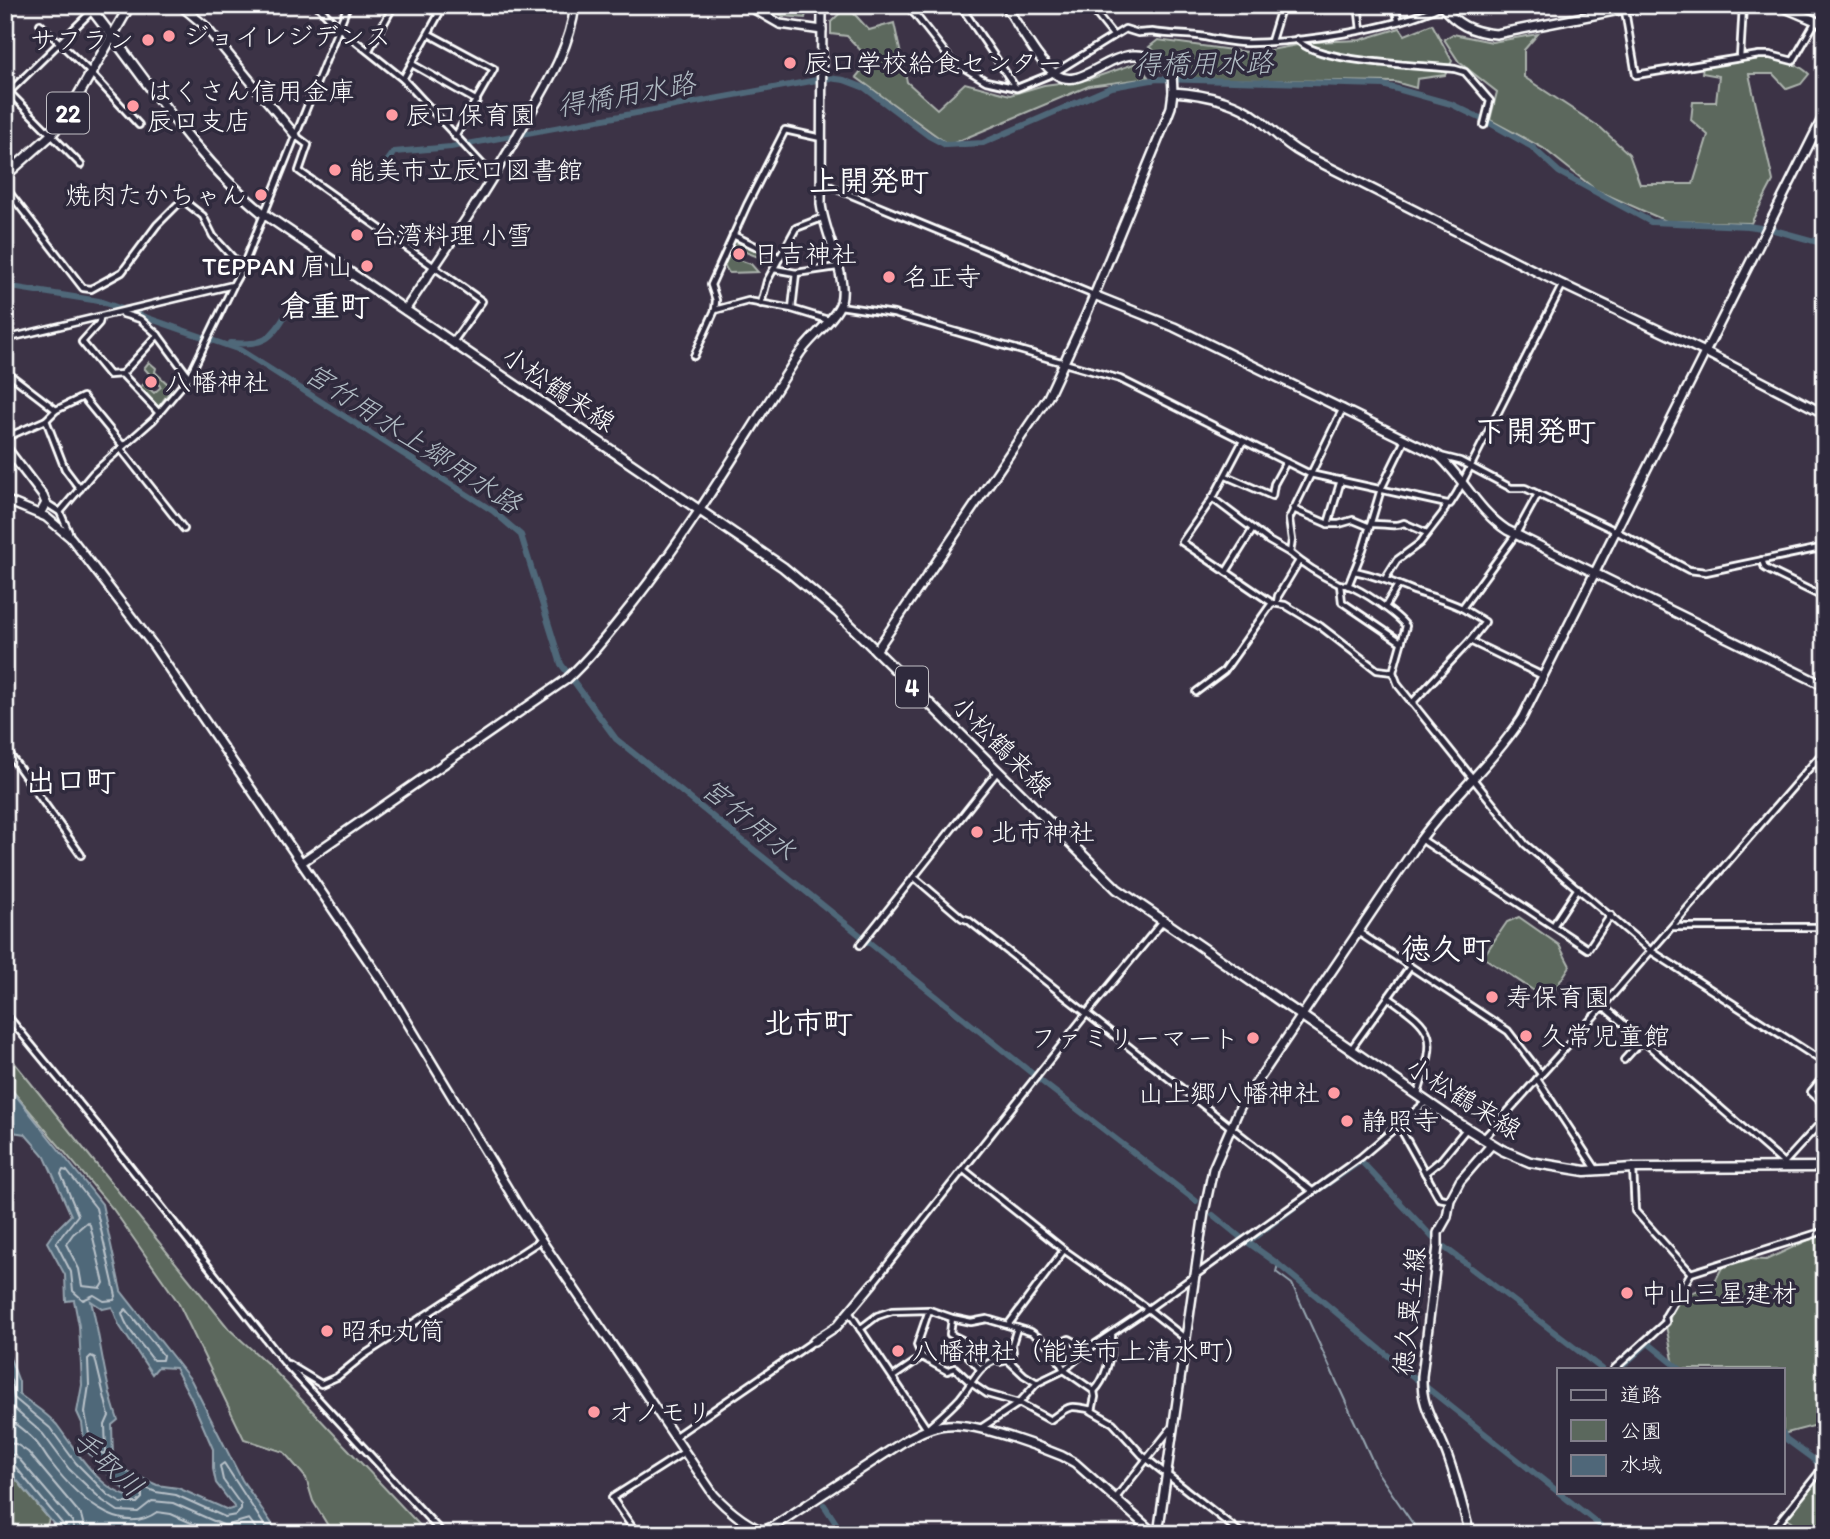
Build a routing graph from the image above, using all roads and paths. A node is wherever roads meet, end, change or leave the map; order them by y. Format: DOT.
graph roads {
  1 [pos="130,5"];
  2 [pos="180,5"];
  3 [pos="317,5"];
  4 [pos="348,5"];
  5 [pos="394,5"];
  6 [pos="423,5"];
  7 [pos="575,5"];
  8 [pos="747,5"];
  9 [pos="822,5"];
  10 [pos="908,5"];
  11 [pos="923,5"];
  12 [pos="960,5"];
  13 [pos="1005,5"];
  14 [pos="1089,5"];
  15 [pos="1298,5"];
  16 [pos="1358,5"];
  17 [pos="1395,5"];
  18 [pos="1441,5"];
  19 [pos="1645,5"];
  20 [pos="1743,5"];
  21 [pos="1778,5"];
  22 [pos="1282,6"];
  23 [pos="1624,7"];
  24 [pos="90,8"];
  25 [pos="914,12"];
  26 [pos="1398,20"];
  27 [pos="1816,21"];
  28 [pos="40,24"];
  29 [pos="1825,25"];
  30 [pos="339,28"];
  31 [pos="822,30"];
  32 [pos="1361,30"];
  33 [pos="429,34"];
  34 [pos="1113,35"];
  35 [pos="113,36"];
  36 [pos="1297,39"];
  37 [pos="1271,41"];
  38 [pos="59,44"];
  39 [pos="369,50"];
  40 [pos="1740,58"];
  41 [pos="412,64"];
  42 [pos="1054,73"];
  43 [pos="91,74"];
  44 [pos="403,79"];
  45 [pos="1017,88"];
  46 [pos="1173,88"];
  47 [pos="7,92"];
  48 [pos="477,101"];
  49 [pos="1825,113"];
  50 [pos="1820,122"];
  51 [pos="139,125"];
  52 [pos="1485,125"];
  53 [pos="1825,131"];
  54 [pos="51,135"];
  55 [pos="296,136"];
  56 [pos="821,138"];
  57 [pos="457,140"];
  58 [pos="81,165"];
  59 [pos="5,176"];
  60 [pos="493,176"];
  61 [pos="821,183"];
  62 [pos="5,187"];
  63 [pos="264,214"];
  64 [pos="822,218"];
  65 [pos="733,235"];
  66 [pos="780,258"];
  67 [pos="837,267"];
  68 [pos="434,268"];
  69 [pos="242,269"];
  70 [pos="774,269"];
  71 [pos="796,273"];
  72 [pos="1563,284"];
  73 [pos="233,285"];
  74 [pos="1094,295"];
  75 [pos="761,303"];
  76 [pos="840,306"];
  77 [pos="792,309"];
  78 [pos="405,310"];
  79 [pos="715,310"];
  80 [pos="125,312"];
  81 [pos="100,318"];
  82 [pos="828,320"];
  83 [pos="158,335"];
  84 [pos="5,339"];
  85 [pos="453,342"];
  86 [pos="1705,352"];
  87 [pos="694,356"];
  88 [pos="1065,362"];
  89 [pos="5,371"];
  90 [pos="122,374"];
  91 [pos="188,377"];
  92 [pos="1343,408"];
  93 [pos="56,410"];
  94 [pos="159,413"];
  95 [pos="1825,414"];
  96 [pos="46,420"];
  97 [pos="5,438"];
  98 [pos="1405,439"];
  99 [pos="1243,441"];
  100 [pos="5,446"];
  101 [pos="122,447"];
  102 [pos="1439,456"];
  103 [pos="1286,462"];
  104 [pos="1471,466"];
  105 [pos="1310,474"];
  106 [pos="1226,476"];
  107 [pos="1341,481"];
  108 [pos="1463,482"];
  109 [pos="79,489"];
  110 [pos="1381,489"];
  111 [pos="1538,494"];
  112 [pos="1212,497"];
  113 [pos="5,500"];
  114 [pos="46,503"];
  115 [pos="1447,504"];
  116 [pos="1293,509"];
  117 [pos="701,510"];
  118 [pos="60,512"];
  119 [pos="40,514"];
  120 [pos="1328,524"];
  121 [pos="1370,526"];
  122 [pos="184,529"];
  123 [pos="1253,529"];
  124 [pos="1427,533"];
  125 [pos="1516,534"];
  126 [pos="1613,535"];
  127 [pos="71,538"];
  128 [pos="1825,547"];
  129 [pos="1290,553"];
  130 [pos="1762,559"];
  131 [pos="1300,561"];
  132 [pos="1354,571"];
  133 [pos="1226,572"];
  134 [pos="1595,573"];
  135 [pos="1385,579"];
  136 [pos="1340,585"];
  137 [pos="1398,585"];
  138 [pos="1348,586"];
  139 [pos="1825,598"];
  140 [pos="1274,602"];
  141 [pos="1385,607"];
  142 [pos="1462,608"];
  143 [pos="1470,640"];
  144 [pos="1401,642"];
  145 [pos="876,651"];
  146 [pos="1393,672"];
  147 [pos="1544,677"];
  148 [pos="1825,686"];
  149 [pos="1196,692"];
  150 [pos="1412,703"];
  151 [pos="5,748"];
  152 [pos="1825,750"];
  153 [pos="997,772"];
  154 [pos="1472,780"];
  155 [pos="1421,839"];
  156 [pos="81,855"];
  157 [pos="302,862"];
  158 [pos="914,877"];
  159 [pos="1578,888"];
  160 [pos="1611,915"];
  161 [pos="1163,921"];
  162 [pos="1553,926"];
  163 [pos="1672,927"];
  164 [pos="1825,927"];
  165 [pos="1358,932"];
  166 [pos="860,944"];
  167 [pos="1651,951"];
  168 [pos="1410,967"];
  169 [pos="1388,996"];
  170 [pos="1603,1006"];
  171 [pos="5,1013"];
  172 [pos="1088,1014"];
  173 [pos="1300,1015"];
  174 [pos="1642,1040"];
  175 [pos="1351,1049"];
  176 [pos="1624,1060"];
  177 [pos="1825,1063"];
  178 [pos="1825,1075"];
  179 [pos="1539,1076"];
  180 [pos="1417,1095"];
  181 [pos="1427,1101"];
  182 [pos="1825,1105"];
  183 [pos="1825,1118"];
  184 [pos="1230,1126"];
  185 [pos="1399,1126"];
  186 [pos="1467,1128"];
  187 [pos="1483,1138"];
  188 [pos="1492,1144"];
  189 [pos="1787,1166"];
  190 [pos="1825,1167"];
  191 [pos="1633,1168"];
  192 [pos="964,1170"];
  193 [pos="1597,1170"];
  194 [pos="1425,1172"];
  195 [pos="1312,1191"];
  196 [pos="1450,1200"];
  197 [pos="1818,1233"];
  198 [pos="541,1240"];
  199 [pos="1064,1250"];
  200 [pos="1691,1273"];
  201 [pos="1195,1275"];
  202 [pos="873,1283"];
  203 [pos="1148,1309"];
  204 [pos="929,1310"];
  205 [pos="849,1312"];
  206 [pos="952,1318"];
  207 [pos="1008,1325"];
  208 [pos="1017,1328"];
  209 [pos="860,1329"];
  210 [pos="1112,1335"];
  211 [pos="1186,1339"];
  212 [pos="814,1341"];
  213 [pos="1052,1347"];
  214 [pos="1088,1349"];
  215 [pos="922,1357"];
  216 [pos="1008,1360"];
  217 [pos="284,1362"];
  218 [pos="1615,1368"];
  219 [pos="980,1369"];
  220 [pos="1064,1370"];
  221 [pos="892,1377"];
  222 [pos="971,1383"];
  223 [pos="1037,1383"];
  224 [pos="1094,1391"];
  225 [pos="1019,1403"];
  226 [pos="1092,1410"];
  227 [pos="1174,1424"];
  228 [pos="980,1428"];
  229 [pos="927,1429"];
  230 [pos="674,1437"];
  231 [pos="684,1452"];
  232 [pos="1145,1458"];
  233 [pos="1825,1465"];
  234 [pos="1168,1475"];
  235 [pos="1114,1499"];
  236 [pos="758,1532"];
  237 [pos="443,1534"];
  238 [pos="637,1534"];
  239 [pos="771,1534"];
  240 [pos="1157,1534"];
  241 [pos="1241,1534"];
  242 [pos="1470,1534"];
  243 [pos="1770,1534"];
  1 -- 35 [label="main road, 22"];
  2 -- 55 [label="street"];
  3 -- 30 [label="street"];
  4 -- 30 [label="street"];
  5 -- 39 [label="street"];
  6 -- 33 [label="street"];
  7 -- 60 [label="street"];
  8 -- 31 [label="street"];
  9 -- 31 [label="street"];
  10 -- 25 [label="street"];
  11 -- 25 [label="street"];
  12 -- 45 [label="street"];
  13 -- 42 [label="street"];
  14 -- 34 [label="street"];
  15 -- 22 [label="street"];
  16 -- 32 [label="street"];
  17 -- 26 [label="street"];
  18 -- 23 [label="street"];
  18 -- 26 [label="street"];
  19 -- 23 [label="street"];
  20 -- 40 [label="street"];
  21 -- 27 [label="street"];
  22 -- 37 [label="street"];
  23 -- 40 [label="street"];
  24 -- 35 [label="main road, 小松鶴来線 / 4"];
  24 -- 38 [label="street"];
  25 -- 45 [label="street"];
  26 -- 32 [label="street"];
  27 -- 29 [label="street"];
  27 -- 40 [label="street"];
  28 -- 38 [label="street"];
  30 -- 39 [label="street"];
  30 -- 55 [label="street"];
  31 -- 56 [label="street"];
  32 -- 36 [label="street"];
  33 -- 41 [label="street"];
  33 -- 48 [label="street"];
  34 -- 37 [label="street"];
  34 -- 42 [label="street"];
  35 -- 43 [label="main road, 22"];
  35 -- 63 [label="main road, 小松鶴来線 / 4"];
  36 -- 37 [label="street"];
  36 -- 52 [label="street"];
  38 -- 43 [label="street"];
  38 -- 47 [label="street"];
  39 -- 44 [label="street"];
  41 -- 44 [label="street"];
  41 -- 48 [label="street"];
  42 -- 45 [label="street"];
  42 -- 46 [label="street"];
  43 -- 51 [label="street"];
  43 -- 54 [label="main road, 22"];
  44 -- 57 [label="street"];
  46 -- 72 [label="street"];
  46 -- 74 [label="street"];
  47 -- 54 [label="street"];
  48 -- 57 [label="street"];
  49 -- 50 [label="street"];
  50 -- 53 [label="street"];
  50 -- 86 [label="street"];
  54 -- 58 [label="street"];
  54 -- 59 [label="main road, 22"];
  55 -- 63 [label="street"];
  55 -- 68 [label="street"];
  56 -- 61 [label="street"];
  56 -- 65 [label="street"];
  57 -- 60 [label="street"];
  60 -- 68 [label="street"];
  61 -- 64 [label="street"];
  61 -- 74 [label="street"];
  62 -- 69 [label="street"];
  63 -- 69 [label="street"];
  63 -- 78 [label="main road, 小松鶴来線 / 4"];
  64 -- 66 [label="street"];
  64 -- 67 [label="street"];
  65 -- 66 [label="street"];
  65 -- 79 [label="street"];
  66 -- 70 [label="street"];
  67 -- 71 [label="street"];
  67 -- 76 [label="street"];
  68 -- 78 [label="street"];
  68 -- 85 [label="street"];
  69 -- 73 [label="street"];
  70 -- 71 [label="street"];
  70 -- 75 [label="street"];
  71 -- 77 [label="street"];
  72 -- 86 [label="street"];
  72 -- 104 [label="street"];
  73 -- 80 [label="street"];
  73 -- 91 [label="street"];
  74 -- 88 [label="street"];
  74 -- 92 [label="street"];
  75 -- 77 [label="street"];
  75 -- 79 [label="street"];
  76 -- 82 [label="street"];
  76 -- 88 [label="street"];
  77 -- 82 [label="street"];
  78 -- 85 [label="main road, 小松鶴来線 / 4"];
  79 -- 87 [label="street"];
  80 -- 81 [label="street"];
  80 -- 83 [label="street"];
  81 -- 84 [label="street"];
  81 -- 90 [label="street"];
  82 -- 117 [label="street"];
  83 -- 90 [label="street"];
  83 -- 91 [label="street"];
  85 -- 117 [label="main road, 小松鶴来線 / 4"];
  86 -- 95 [label="street"];
  86 -- 126 [label="street"];
  88 -- 99 [label="street"];
  88 -- 145 [label="street"];
  89 -- 93 [label="street"];
  90 -- 94 [label="street"];
  91 -- 94 [label="street"];
  92 -- 98 [label="street"];
  92 -- 105 [label="street"];
  93 -- 96 [label="street"];
  93 -- 101 [label="street"];
  94 -- 101 [label="street"];
  96 -- 97 [label="street"];
  96 -- 109 [label="street"];
  98 -- 102 [label="street"];
  98 -- 110 [label="street"];
  99 -- 103 [label="street"];
  99 -- 106 [label="street"];
  100 -- 114 [label="street"];
  101 -- 109 [label="street"];
  101 -- 122 [label="street"];
  102 -- 104 [label="street"];
  102 -- 108 [label="street"];
  103 -- 105 [label="street"];
  103 -- 106 [label="street"];
  104 -- 108 [label="street"];
  104 -- 111 [label="street"];
  105 -- 107 [label="street"];
  105 -- 116 [label="street"];
  106 -- 112 [label="street"];
  107 -- 110 [label="street"];
  107 -- 120 [label="street"];
  108 -- 115 [label="street"];
  108 -- 125 [label="street"];
  109 -- 118 [label="street"];
  110 -- 115 [label="street"];
  110 -- 121 [label="street"];
  111 -- 125 [label="street"];
  111 -- 126 [label="street"];
  112 -- 123 [label="street"];
  112 -- 133 [label="street"];
  113 -- 119 [label="street"];
  114 -- 118 [label="street"];
  114 -- 119 [label="street"];
  115 -- 124 [label="street"];
  116 -- 120 [label="street"];
  116 -- 129 [label="street"];
  117 -- 145 [label="main road, 小松鶴来線 / 4"];
  117 -- 157 [label="street"];
  118 -- 127 [label="street"];
  119 -- 127 [label="street"];
  120 -- 121 [label="street"];
  121 -- 124 [label="street"];
  121 -- 132 [label="street"];
  123 -- 129 [label="street"];
  123 -- 133 [label="street"];
  124 -- 135 [label="street"];
  125 -- 134 [label="street"];
  125 -- 142 [label="street"];
  126 -- 130 [label="street"];
  126 -- 134 [label="street"];
  127 -- 157 [label="street"];
  128 -- 130 [label="street"];
  129 -- 131 [label="street"];
  130 -- 139 [label="street"];
  131 -- 136 [label="street"];
  131 -- 140 [label="street"];
  132 -- 135 [label="street"];
  132 -- 138 [label="street"];
  133 -- 140 [label="street"];
  134 -- 147 [label="street"];
  134 -- 148 [label="street"];
  135 -- 137 [label="street"];
  136 -- 138 [label="street"];
  136 -- 144 [label="street"];
  137 -- 141 [label="street"];
  137 -- 142 [label="street"];
  138 -- 141 [label="street"];
  140 -- 146 [label="street"];
  140 -- 149 [label="street"];
  141 -- 144 [label="street"];
  142 -- 143 [label="street"];
  143 -- 147 [label="street"];
  143 -- 150 [label="street"];
  144 -- 146 [label="street"];
  145 -- 153 [label="main road, 小松鶴来線 / 4"];
  146 -- 150 [label="street"];
  147 -- 154 [label="street"];
  150 -- 154 [label="street"];
  151 -- 156 [label="street"];
  152 -- 163 [label="street"];
  153 -- 158 [label="street"];
  153 -- 161 [label="main road, 小松鶴来線 / 4"];
  154 -- 155 [label="street"];
  154 -- 159 [label="street"];
  155 -- 162 [label="street"];
  155 -- 165 [label="street"];
  157 -- 198 [label="street"];
  158 -- 166 [label="street"];
  158 -- 172 [label="street"];
  159 -- 160 [label="street"];
  159 -- 162 [label="street"];
  160 -- 162 [label="street"];
  160 -- 167 [label="street"];
  161 -- 172 [label="street"];
  161 -- 173 [label="main road, 小松鶴来線 / 4"];
  163 -- 164 [label="street"];
  163 -- 167 [label="street"];
  165 -- 168 [label="street"];
  165 -- 173 [label="street"];
  167 -- 170 [label="street"];
  167 -- 177 [label="street"];
  168 -- 169 [label="street"];
  168 -- 179 [label="street"];
  169 -- 175 [label="street"];
  169 -- 180 [label="street"];
  170 -- 174 [label="street"];
  170 -- 179 [label="street"];
  171 -- 217 [label="street"];
  172 -- 184 [label="street"];
  172 -- 192 [label="street"];
  173 -- 175 [label="main road, 小松鶴来線 / 4"];
  173 -- 184 [label="street"];
  174 -- 176 [label="street"];
  174 -- 189 [label="street"];
  175 -- 180 [label="main road, 小松鶴来線 / 4"];
  178 -- 182 [label="street"];
  179 -- 187 [label="street"];
  179 -- 193 [label="street"];
  180 -- 181 [label="main road, 小松鶴来線 / 4"];
  181 -- 185 [label="street"];
  181 -- 186 [label="main road, 小松鶴来線 / 4"];
  183 -- 189 [label="street"];
  184 -- 195 [label="street"];
  184 -- 201 [label="street"];
  185 -- 194 [label="street"];
  185 -- 195 [label="street"];
  186 -- 187 [label="main road, 小松鶴来線 / 4"];
  186 -- 194 [label="street"];
  187 -- 188 [label="main road, 小松鶴来線 / 4"];
  188 -- 193 [label="main road, 小松鶴来線 / 4"];
  188 -- 196 [label="street, 徳久粟生線"];
  189 -- 190 [label="main road, 小松鶴来線 / 4"];
  189 -- 191 [label="main road, 小松鶴来線 / 4"];
  191 -- 193 [label="main road, 小松鶴来線 / 4"];
  191 -- 200 [label="street"];
  192 -- 199 [label="street"];
  192 -- 202 [label="street"];
  194 -- 196 [label="street"];
  195 -- 201 [label="street"];
  196 -- 242 [label="street, 徳久粟生線"];
  197 -- 200 [label="street"];
  198 -- 217 [label="street"];
  198 -- 230 [label="street"];
  199 -- 203 [label="street"];
  199 -- 207 [label="street"];
  200 -- 218 [label="street"];
  201 -- 203 [label="street"];
  201 -- 211 [label="street"];
  202 -- 205 [label="street"];
  203 -- 210 [label="street"];
  203 -- 211 [label="street"];
  204 -- 206 [label="street"];
  204 -- 209 [label="street"];
  204 -- 215 [label="street"];
  205 -- 209 [label="street"];
  205 -- 212 [label="street"];
  206 -- 207 [label="street"];
  206 -- 219 [label="street"];
  207 -- 208 [label="street"];
  208 -- 213 [label="street"];
  208 -- 216 [label="street"];
  209 -- 221 [label="street"];
  210 -- 214 [label="street"];
  210 -- 224 [label="street"];
  211 -- 227 [label="street"];
  212 -- 230 [label="street"];
  213 -- 214 [label="street"];
  213 -- 220 [label="street"];
  214 -- 220 [label="street"];
  215 -- 221 [label="street"];
  215 -- 222 [label="street"];
  216 -- 219 [label="street"];
  216 -- 223 [label="street"];
  217 -- 237 [label="street"];
  219 -- 222 [label="street"];
  220 -- 223 [label="street"];
  220 -- 224 [label="street"];
  221 -- 229 [label="street"];
  222 -- 225 [label="street"];
  222 -- 229 [label="street"];
  223 -- 225 [label="street"];
  224 -- 226 [label="street"];
  225 -- 226 [label="street"];
  225 -- 228 [label="street"];
  226 -- 232 [label="street"];
  227 -- 232 [label="street"];
  227 -- 234 [label="street"];
  228 -- 229 [label="street"];
  228 -- 235 [label="street"];
  229 -- 236 [label="street"];
  230 -- 231 [label="street"];
  231 -- 236 [label="street"];
  231 -- 238 [label="street"];
  232 -- 234 [label="street"];
  232 -- 235 [label="street"];
  233 -- 243 [label="street"];
  234 -- 240 [label="street"];
  234 -- 241 [label="street"];
  235 -- 240 [label="street"];
  236 -- 239 [label="street"];
}
